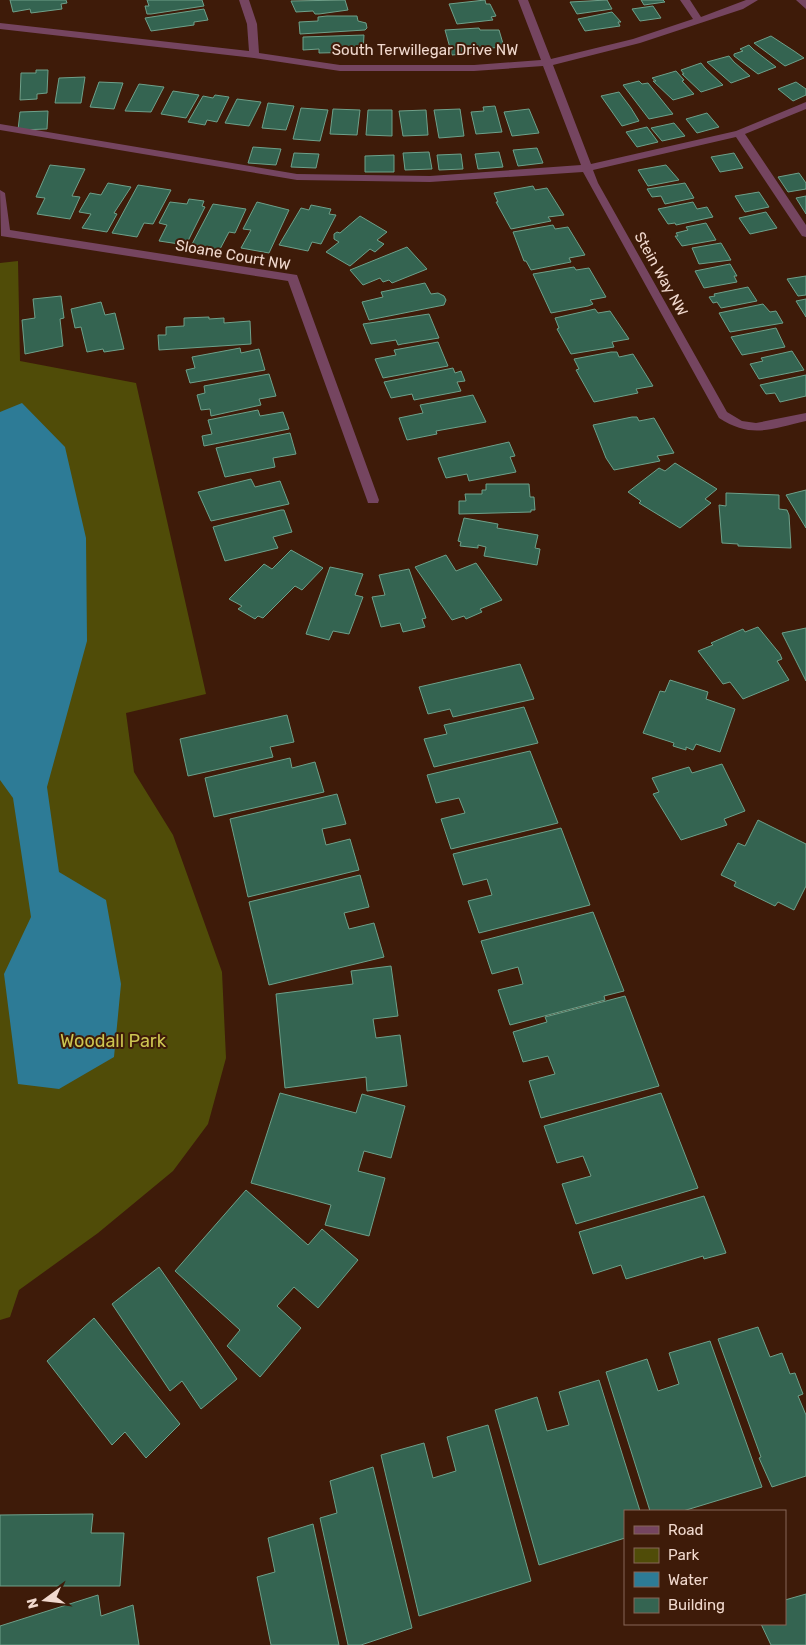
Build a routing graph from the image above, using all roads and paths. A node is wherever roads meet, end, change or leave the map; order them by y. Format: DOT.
graph roads {
  1 [pos="244,0"];
  2 [pos="523,0"];
  3 [pos="685,0"];
  4 [pos="753,0"];
  5 [pos="801,0"];
  6 [pos="806,6"];
  7 [pos="699,20"];
  8 [pos="0,26"];
  9 [pos="254,55"];
  10 [pos="547,63"];
  11 [pos="806,106"];
  12 [pos="0,127"];
  13 [pos="739,133"];
  14 [pos="587,168"];
  15 [pos="0,193"];
  16 [pos="806,234"];
  17 [pos="806,417"];
  18 [pos="373,500"];
  1 -- 9 [label="street"];
  2 -- 10 [label="street, Stein Way NW"];
  3 -- 7 [label="street"];
  4 -- 7 [label="street, South Terwillegar Drive NW"];
  5 -- 6 [label="street"];
  7 -- 10 [label="street, South Terwillegar Drive NW"];
  8 -- 9 [label="street, South Terwillegar Drive NW"];
  9 -- 10 [label="street, South Terwillegar Drive NW"];
  10 -- 14 [label="street, Stein Way NW"];
  11 -- 13 [label="street"];
  12 -- 14 [label="street"];
  13 -- 14 [label="street"];
  13 -- 16 [label="street"];
  14 -- 17 [label="street, Stein Way NW"];
  15 -- 18 [label="street, Sloane Court NW"];
}
